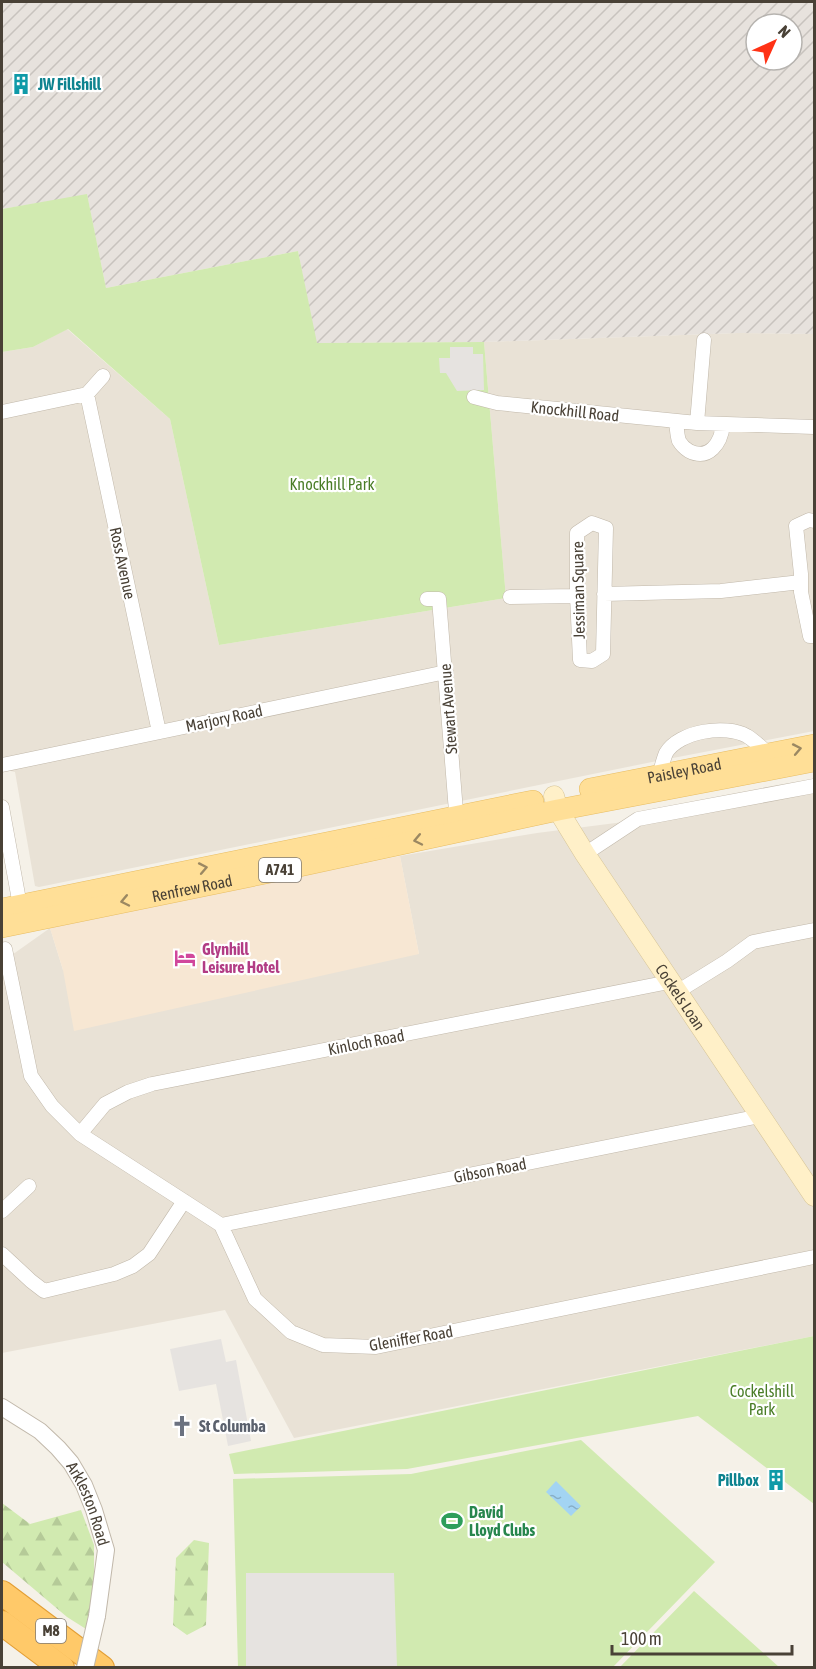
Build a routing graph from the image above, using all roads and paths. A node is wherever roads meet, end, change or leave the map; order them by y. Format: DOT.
graph roads {
  1 [pos="705,340"];
  2 [pos="103,376"];
  3 [pos="87,394"];
  4 [pos="474,397"];
  5 [pos="2,412"];
  6 [pos="676,422"];
  7 [pos="698,423"];
  8 [pos="723,425"];
  9 [pos="814,427"];
  10 [pos="814,521"];
  11 [pos="806,582"];
  12 [pos="510,597"];
  13 [pos="427,599"];
  14 [pos="814,636"];
  15 [pos="446,672"];
  16 [pos="159,732"];
  17 [pos="814,745"];
  18 [pos="769,754"];
  19 [pos="814,761"];
  20 [pos="2,765"];
  21 [pos="659,776"];
  22 [pos="814,786"];
  23 [pos="556,803"];
  24 [pos="2,807"];
  25 [pos="457,824"];
  26 [pos="585,854"];
  27 [pos="8,883"];
  28 [pos="11,916"];
  29 [pos="814,930"];
  30 [pos="7,948"];
  31 [pos="673,987"];
  32 [pos="760,1116"];
  33 [pos="80,1134"];
  34 [pos="28,1186"];
  35 [pos="814,1196"];
  36 [pos="184,1201"];
  37 [pos="2,1211"];
  38 [pos="221,1225"];
  39 [pos="2,1254"];
  40 [pos="814,1257"];
  41 [pos="2,1407"];
  42 [pos="2,1593"];
  43 [pos="2,1623"];
  44 [pos="62,1668"];
  45 [pos="85,1668"];
  46 [pos="102,1668"];
  1 -- 7 [label="street"];
  2 -- 3 [label="street"];
  3 -- 5 [label="street"];
  3 -- 16 [label="street, Ross Avenue"];
  4 -- 6 [label="street, Knockhill Road"];
  6 -- 7 [label="street, Knockhill Road"];
  6 -- 8 [label="street"];
  7 -- 8 [label="street, Knockhill Road"];
  8 -- 9 [label="street, Knockhill Road"];
  10 -- 11 [label="street"];
  11 -- 12 [label="street"];
  11 -- 14 [label="street"];
  13 -- 15 [label="street, Stewart Avenue"];
  15 -- 16 [label="street, Marjory Road"];
  15 -- 25 [label="street, Stewart Avenue"];
  16 -- 20 [label="street, Marjory Road"];
  18 -- 17 [label="main road, Paisley Road / A741, one-way"];
  18 -- 21 [label="main road, Paisley Road / A741"];
  18 -- 21 [label="street"];
  19 -- 23 [label="main road, Paisley Road / A741"];
  21 -- 23 [label="main road, Paisley Road / A741"];
  22 -- 26 [label="street"];
  23 -- 25 [label="main road, Renfrew Road / A741"];
  23 -- 26 [label="main road, Cockels Loan"];
  24 -- 27 [label="street"];
  25 -- 28 [label="main road, Renfrew Road / A741"];
  26 -- 31 [label="main road, Cockels Loan"];
  27 -- 28 [label="street"];
  29 -- 31 [label="street"];
  30 -- 33 [label="street"];
  31 -- 32 [label="main road, Cockels Loan"];
  31 -- 33 [label="street, Kinloch Road"];
  32 -- 35 [label="main road, Cockels Loan"];
  32 -- 38 [label="street, Gibson Road"];
  33 -- 36 [label="street"];
  34 -- 37 [label="street"];
  36 -- 38 [label="street"];
  36 -- 39 [label="street"];
  38 -- 40 [label="street, Gleniffer Road"];
  41 -- 45 [label="street, Arkleston Road, bridge"];
  42 -- 46 [label="highway, M8"];
  43 -- 44 [label="highway, M8"];
}
